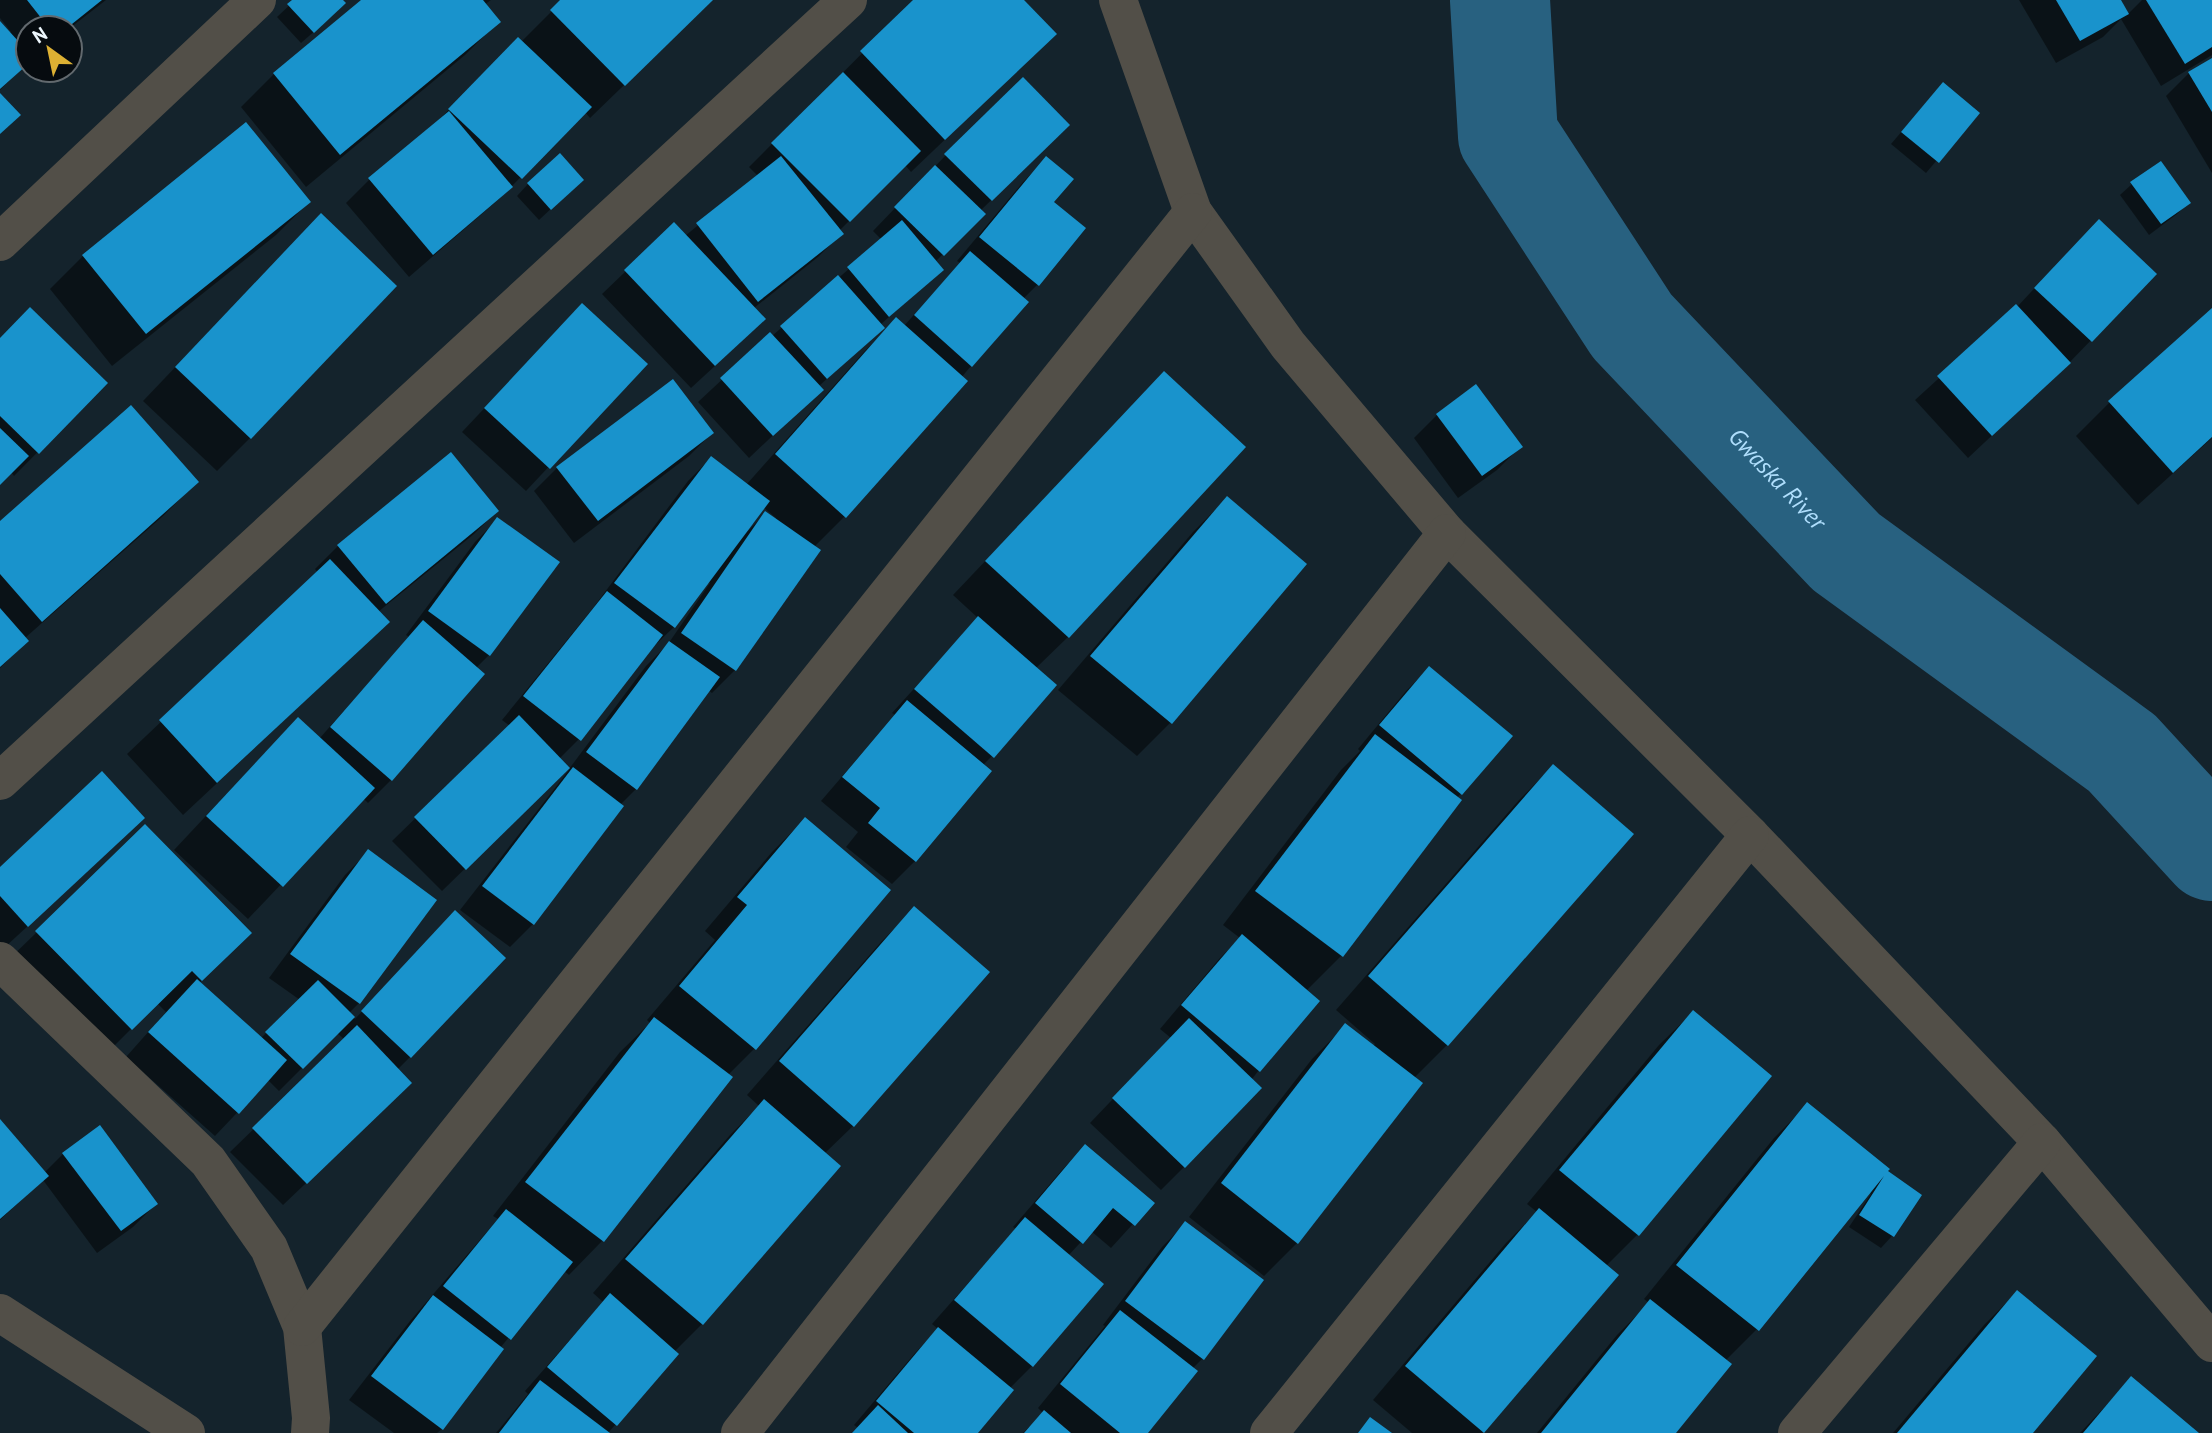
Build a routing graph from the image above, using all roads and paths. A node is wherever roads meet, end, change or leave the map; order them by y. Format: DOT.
graph roads {
  1 [pos="257,0"];
  2 [pos="848,0"];
  3 [pos="1118,0"];
  4 [pos="1193,212"];
  5 [pos="0,242"];
  6 [pos="1447,533"];
  7 [pos="0,781"];
  8 [pos="1750,835"];
  9 [pos="0,961"];
  10 [pos="2042,1142"];
  11 [pos="0,1313"];
  12 [pos="302,1327"];
  13 [pos="2212,1343"];
  14 [pos="186,1433"];
  15 [pos="310,1433"];
  16 [pos="740,1433"];
  17 [pos="1269,1433"];
  18 [pos="1797,1433"];
  1 -- 5 [label="street"];
  2 -- 7 [label="street"];
  3 -- 4 [label="street"];
  4 -- 6 [label="street"];
  4 -- 12 [label="street"];
  6 -- 8 [label="street"];
  6 -- 16 [label="street"];
  8 -- 10 [label="street"];
  8 -- 17 [label="street"];
  9 -- 12 [label="street"];
  10 -- 13 [label="street"];
  10 -- 18 [label="street"];
  11 -- 14 [label="street"];
  12 -- 15 [label="street"];
}
